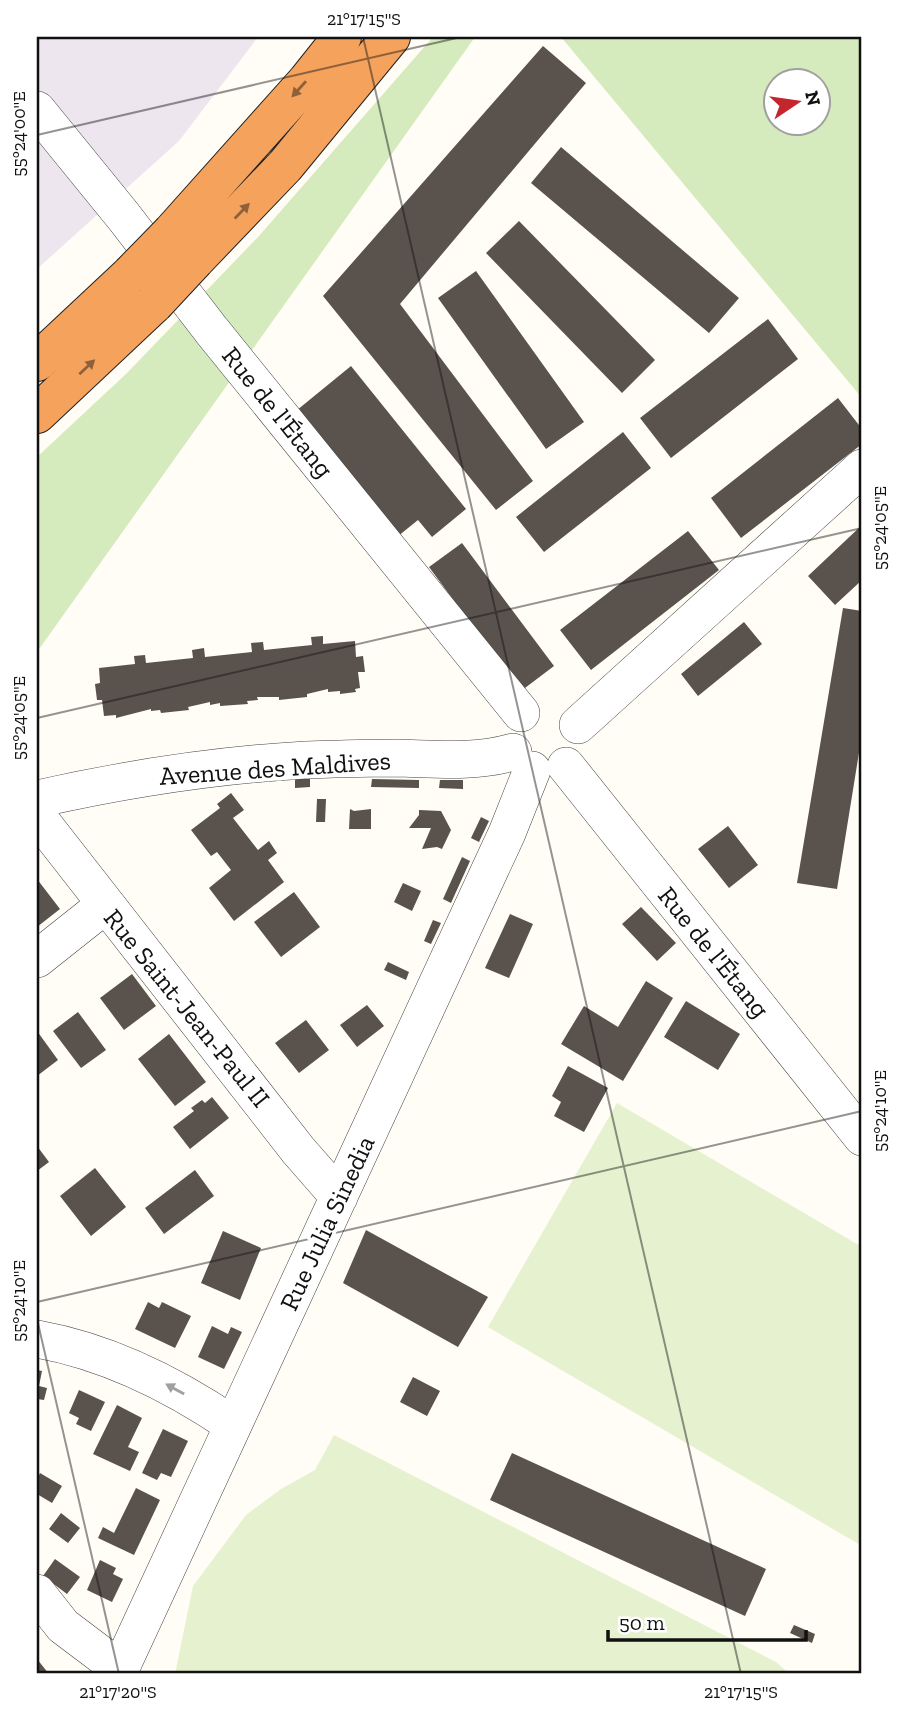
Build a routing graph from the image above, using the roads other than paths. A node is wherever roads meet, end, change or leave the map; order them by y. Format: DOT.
graph roads {
  1 [pos="342,37"];
  2 [pos="391,37"];
  3 [pos="37,110"];
  4 [pos="183,246"];
  5 [pos="37,362"];
  6 [pos="37,414"];
  7 [pos="862,468"];
  8 [pos="521,713"];
  9 [pos="578,726"];
  10 [pos="537,763"];
  11 [pos="37,799"];
  12 [pos="37,816"];
  13 [pos="105,905"];
  14 [pos="37,959"];
  15 [pos="862,1137"];
  16 [pos="339,1197"];
  17 [pos="37,1339"];
  18 [pos="233,1425"];
  19 [pos="37,1593"];
  20 [pos="50,1635"];
  21 [pos="119,1672"];
  1 -- 4 [label="highway, one-way"];
  4 -- 2 [label="highway, one-way"];
  3 -- 8 [label="street, Rue de l'Étang"];
  4 -- 5 [label="highway, bridge"];
  6 -- 4 [label="highway, one-way, bridge"];
  7 -- 9 [label="street"];
  8 -- 9 [label="street"];
  8 -- 10 [label="street"];
  9 -- 10 [label="street"];
  10 -- 11 [label="street, Avenue des Maldives"];
  10 -- 15 [label="street, Rue de l'Étang"];
  10 -- 16 [label="street, Rue Julia Sinedia"];
  12 -- 13 [label="street, Rue Saint-Jean-Paul II"];
  13 -- 14 [label="street"];
  13 -- 16 [label="street, Rue Saint-Jean-Paul II"];
  16 -- 18 [label="street, Rue Julia Sinedia"];
  18 -- 17 [label="street, one-way"];
  18 -- 21 [label="street, Rue Julia Sinedia"];
  19 -- 20 [label="street"];
  20 -- 21 [label="street"];
}
